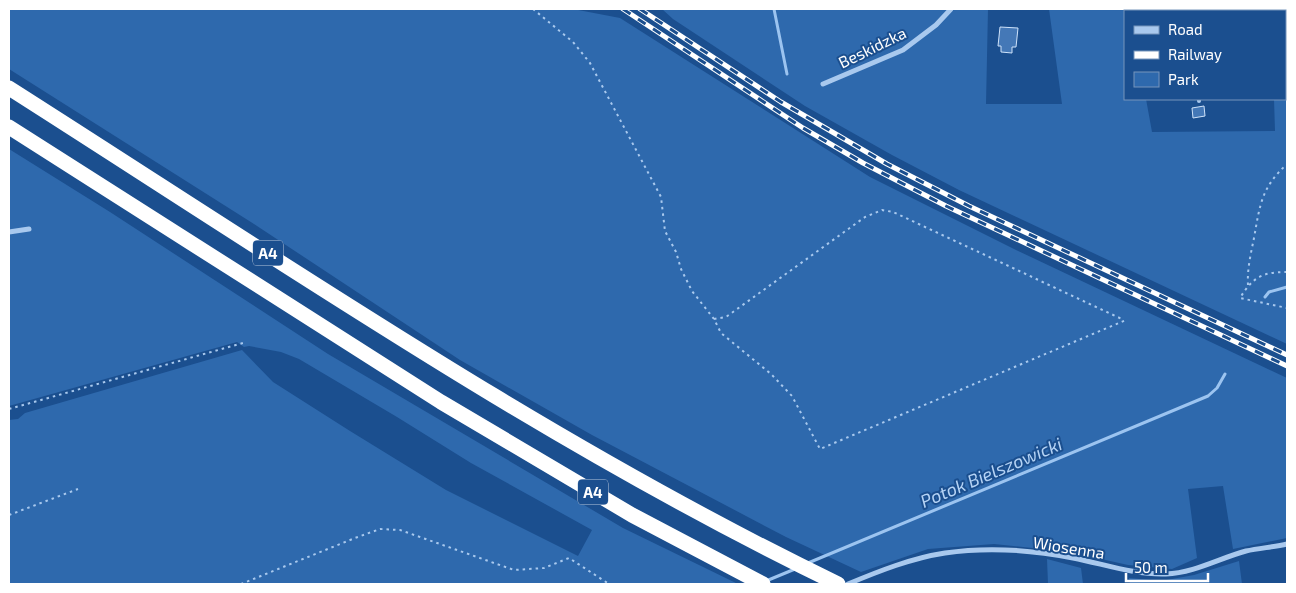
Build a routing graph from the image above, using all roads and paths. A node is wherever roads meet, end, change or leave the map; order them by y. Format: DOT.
graph roads {
  1 [pos="533,9"];
  2 [pos="951,9"];
  3 [pos="823,84"];
  4 [pos="9,88"];
  5 [pos="9,127"];
  6 [pos="1287,164"];
  7 [pos="29,229"];
  8 [pos="9,232"];
  9 [pos="1287,272"];
  10 [pos="1248,285"];
  11 [pos="1287,308"];
  12 [pos="714,319"];
  13 [pos="243,344"];
  14 [pos="9,409"];
  15 [pos="78,489"];
  16 [pos="9,515"];
  17 [pos="1287,544"];
  18 [pos="241,584"];
  19 [pos="609,584"];
  20 [pos="763,584"];
  21 [pos="838,584"];
  22 [pos="848,584"];
  1 -- 12 [label="path"];
  2 -- 3 [label="street, Beskidzka"];
  4 -- 21 [label="highway, A4"];
  5 -- 20 [label="highway, A4"];
  6 -- 10 [label="path"];
  7 -- 8 [label="street"];
  9 -- 10 [label="path"];
  10 -- 11 [label="path"];
  12 -- 12 [label="path"];
  13 -- 14 [label="path"];
  15 -- 16 [label="path"];
  17 -- 22 [label="street, Wiosenna"];
  18 -- 19 [label="path"];
}
